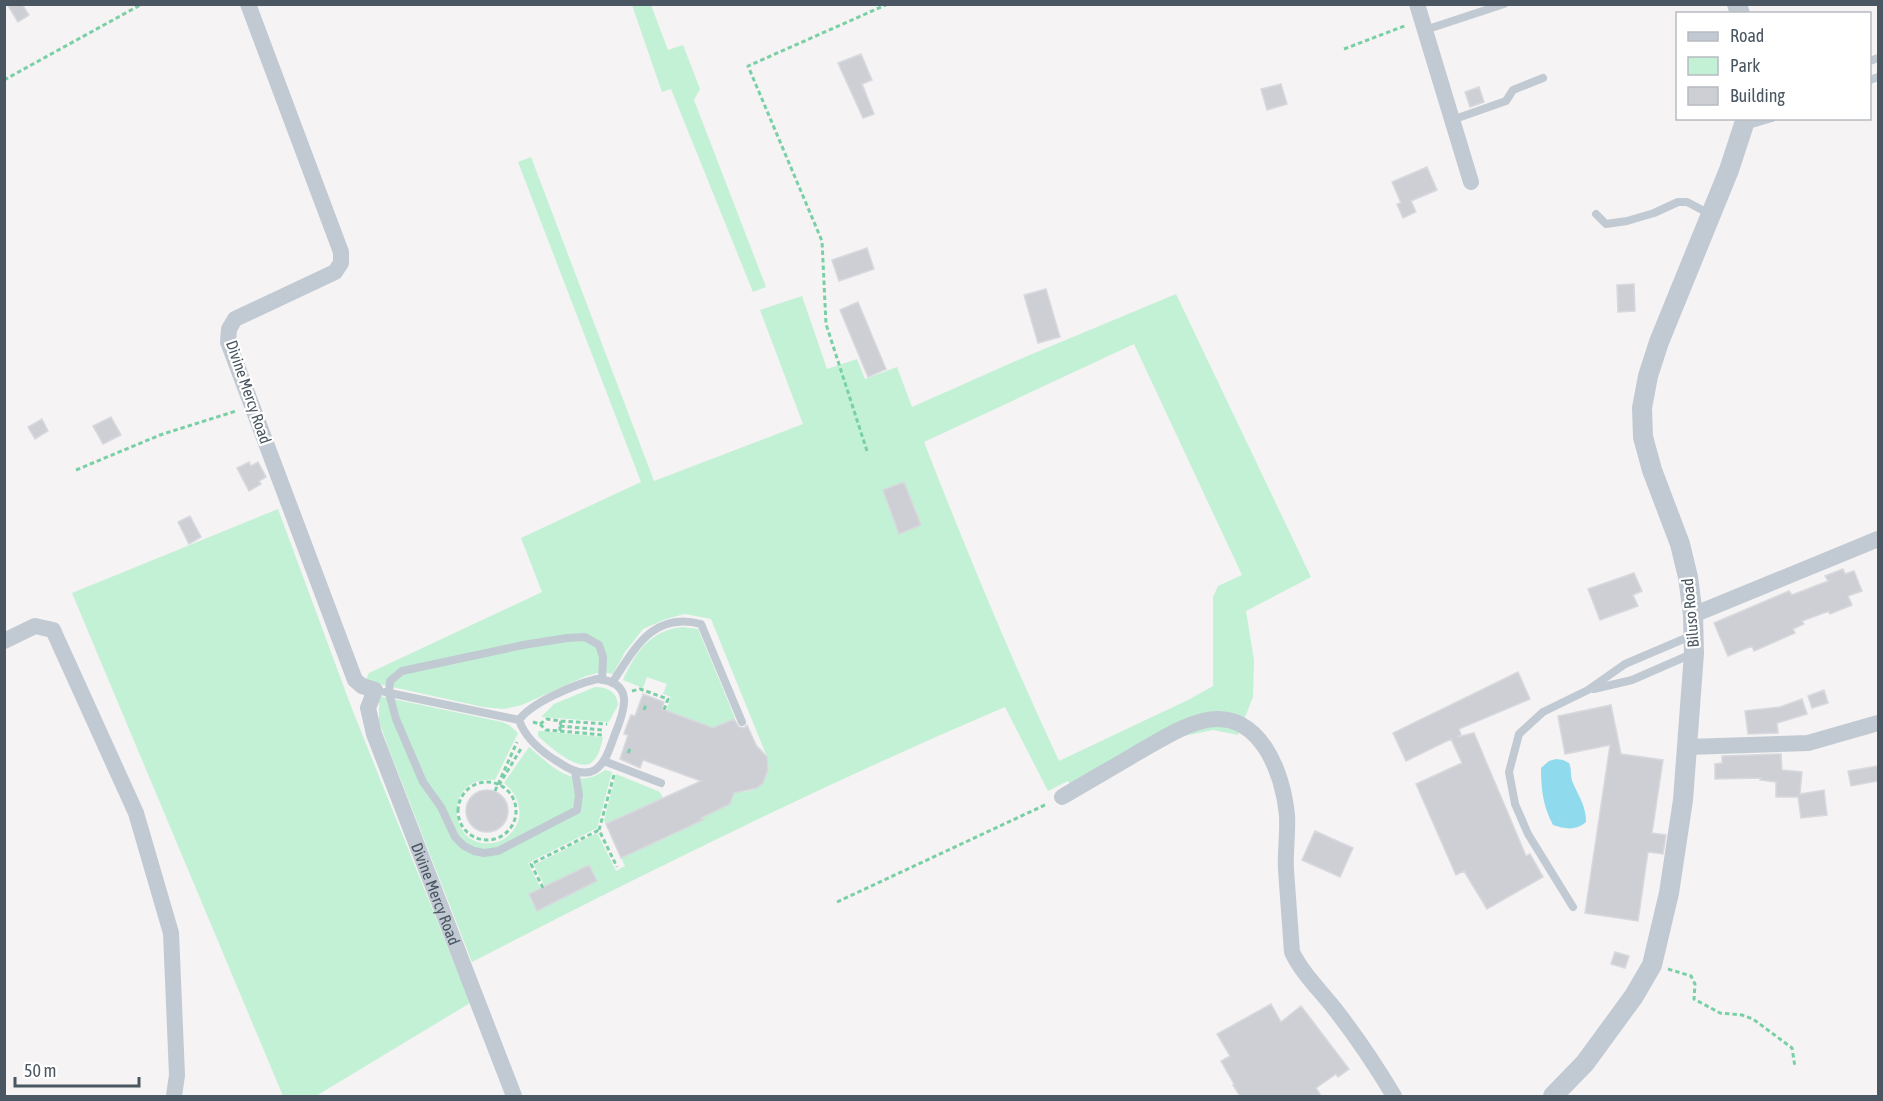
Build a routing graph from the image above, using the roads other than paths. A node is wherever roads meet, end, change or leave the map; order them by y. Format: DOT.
graph roads {
  1 [pos="248,4"];
  2 [pos="1504,4"];
  3 [pos="1421,17"];
  4 [pos="1543,78"];
  5 [pos="1452,120"];
  6 [pos="1746,122"];
  7 [pos="1471,182"];
  8 [pos="1596,214"];
  9 [pos="1711,214"];
  10 [pos="1878,539"];
  11 [pos="1694,634"];
  12 [pos="4,641"];
  13 [pos="602,680"];
  14 [pos="612,683"];
  15 [pos="1588,690"];
  16 [pos="382,692"];
  17 [pos="519,720"];
  18 [pos="742,722"];
  19 [pos="1878,723"];
  20 [pos="1687,747"];
  21 [pos="604,761"];
  22 [pos="575,771"];
  23 [pos="661,783"];
  24 [pos="1062,796"];
  25 [pos="1574,907"];
  26 [pos="1556,1095"];
  27 [pos="174,1096"];
  28 [pos="514,1096"];
  29 [pos="1394,1096"];
  1 -- 16 [label="street, Divine Mercy Road"];
  2 -- 3 [label="lane"];
  3 -- 5 [label="street"];
  4 -- 5 [label="lane"];
  5 -- 7 [label="street"];
  6 -- 9 [label="street, Biluso Road"];
  8 -- 9 [label="lane"];
  9 -- 11 [label="street, Biluso Road"];
  10 -- 11 [label="street"];
  11 -- 15 [label="lane"];
  11 -- 15 [label="lane"];
  11 -- 20 [label="street, Biluso Road"];
  12 -- 27 [label="street"];
  13 -- 14 [label="lane"];
  13 -- 16 [label="lane"];
  13 -- 17 [label="lane"];
  14 -- 18 [label="lane"];
  14 -- 21 [label="lane"];
  15 -- 25 [label="lane"];
  16 -- 17 [label="lane, Divine Mercy Road"];
  16 -- 22 [label="lane"];
  16 -- 28 [label="street, Divine Mercy Road"];
  17 -- 22 [label="lane"];
  19 -- 20 [label="street"];
  20 -- 26 [label="street, Biluso Road"];
  21 -- 22 [label="lane"];
  21 -- 23 [label="lane"];
  24 -- 29 [label="street"];
}
